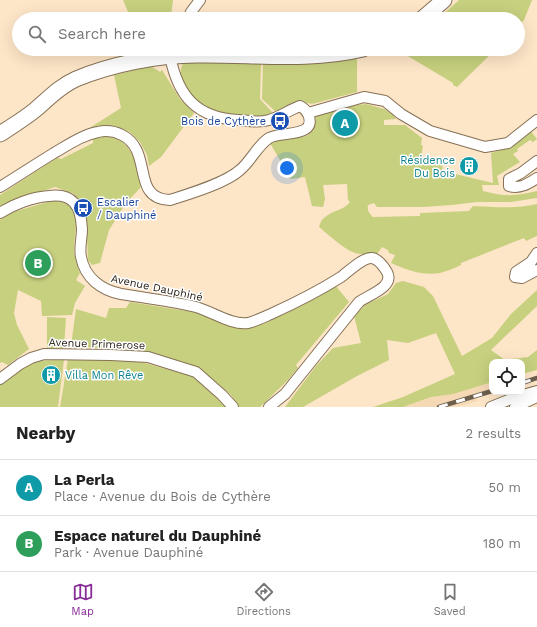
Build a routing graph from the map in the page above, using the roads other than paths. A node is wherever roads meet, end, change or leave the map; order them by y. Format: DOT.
graph roads {
  1 [pos="200,0"];
  2 [pos="444,0"];
  3 [pos="191,12"];
  4 [pos="430,12"];
  5 [pos="162,56"];
  6 [pos="176,56"];
  7 [pos="270,56"];
  8 [pos="313,56"];
  9 [pos="308,113"];
  10 [pos="537,120"];
  11 [pos="0,134"];
  12 [pos="537,160"];
  13 [pos="537,178"];
  14 [pos="0,187"];
  15 [pos="0,213"];
  16 [pos="537,254"];
  17 [pos="537,270"];
  18 [pos="0,379"];
  19 [pos="537,391"];
  20 [pos="537,397"];
  21 [pos="233,407"];
  22 [pos="269,407"];
  23 [pos="491,407"];
  24 [pos="515,407"];
  1 -- 3 [label="street"];
  2 -- 4 [label="street"];
  5 -- 11 [label="street"];
  6 -- 9 [label="street"];
  7 -- 8 [label="street"];
  9 -- 10 [label="street"];
  9 -- 14 [label="street"];
  12 -- 13 [label="street"];
  15 -- 22 [label="street, Avenue Dauphiné"];
  16 -- 17 [label="street"];
  18 -- 21 [label="street, Avenue Primerose"];
  19 -- 23 [label="street"];
  20 -- 24 [label="street"];
}
